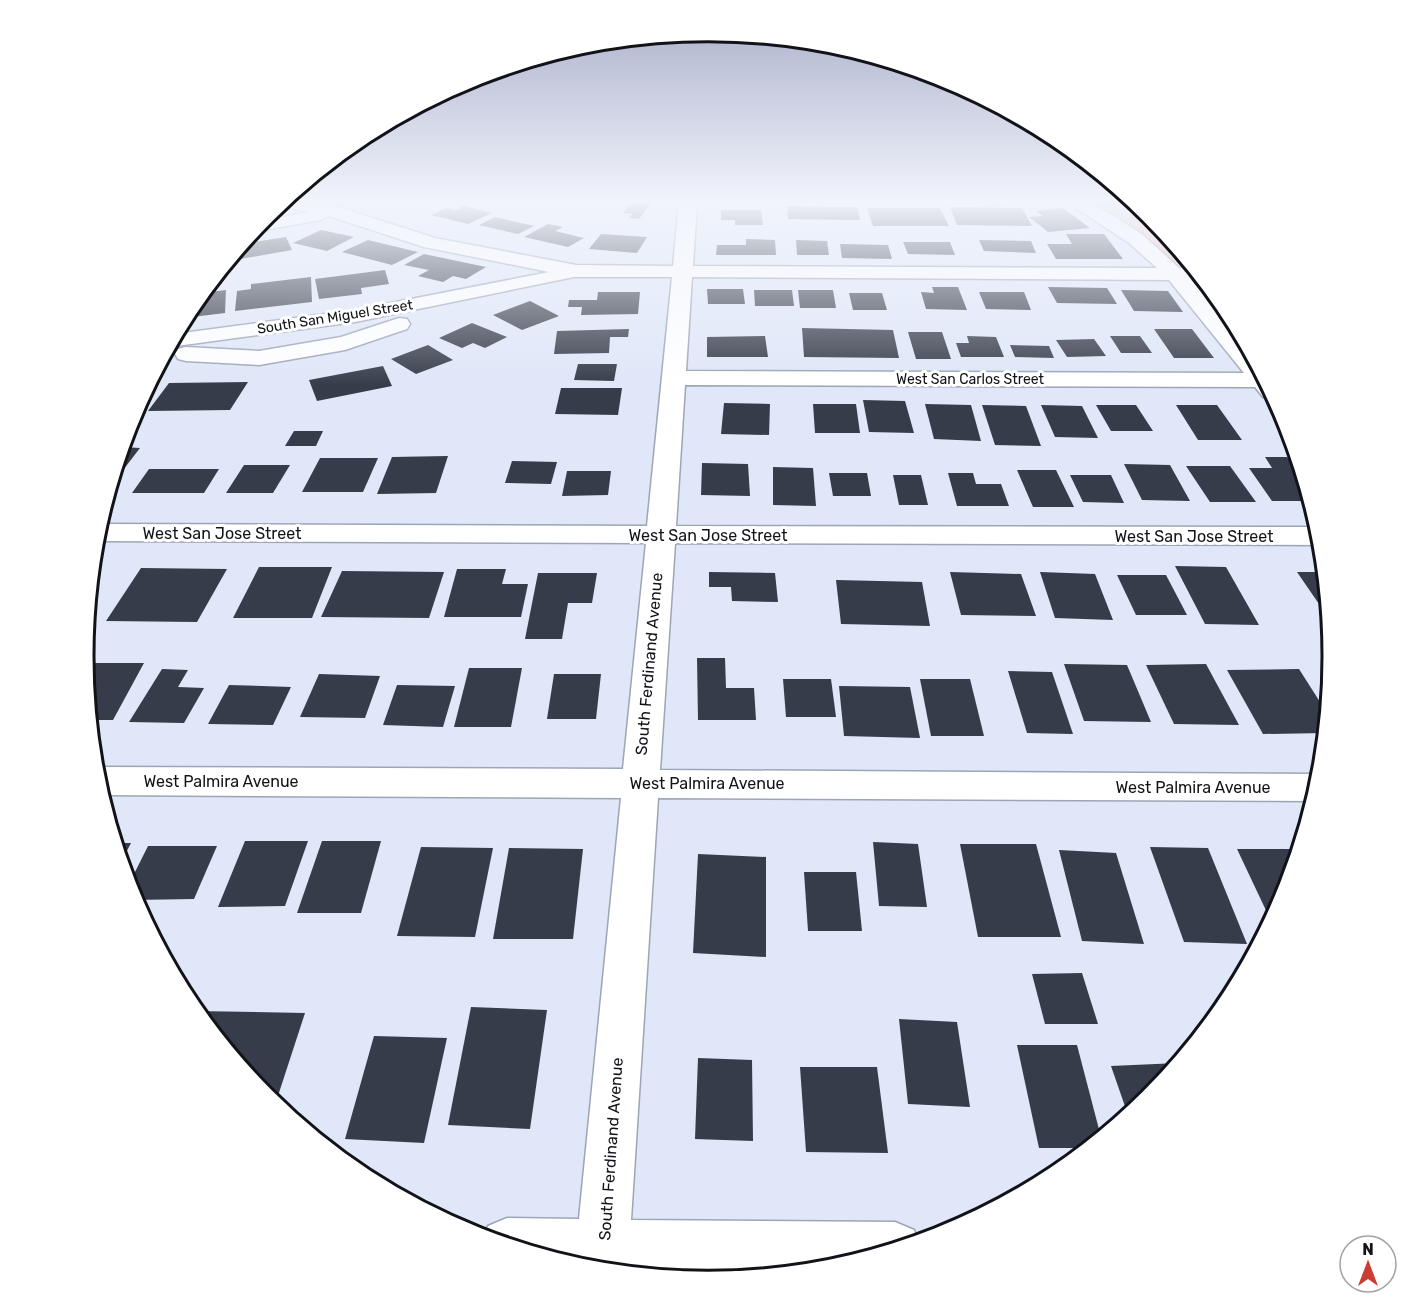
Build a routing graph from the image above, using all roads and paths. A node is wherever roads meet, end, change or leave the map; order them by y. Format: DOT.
graph roads {
  1 [pos="536,263"];
  2 [pos="682,263"];
  3 [pos="1172,263"];
  4 [pos="576,271"];
  5 [pos="681,273"];
  6 [pos="1188,274"];
  7 [pos="497,289"];
  8 [pos="1232,336"];
  9 [pos="182,340"];
  10 [pos="174,353"];
  11 [pos="674,378"];
  12 [pos="1259,384"];
  13 [pos="107,533"];
  14 [pos="660,534"];
  15 [pos="1310,536"];
  16 [pos="107,781"];
  17 [pos="639,782"];
  18 [pos="1307,788"];
  19 [pos="863,1250"];
  20 [pos="568,1253"];
  21 [pos="602,1258"];
  1 -- 4 [label="street"];
  2 -- 5 [label="street, South Ferdinand Avenue"];
  3 -- 6 [label="street"];
  4 -- 5 [label="street"];
  4 -- 7 [label="street, South San Miguel Street"];
  5 -- 6 [label="street"];
  5 -- 11 [label="street, South Ferdinand Avenue"];
  6 -- 8 [label="street"];
  7 -- 9 [label="street, South San Miguel Street"];
  7 -- 10 [label="street, South San Miguel Street"];
  11 -- 12 [label="street, West San Carlos Street"];
  11 -- 14 [label="street, South Ferdinand Avenue"];
  13 -- 14 [label="street, West San Jose Street"];
  14 -- 15 [label="street, West San Jose Street"];
  14 -- 17 [label="street, South Ferdinand Avenue"];
  16 -- 17 [label="street, West Palmira Avenue"];
  17 -- 18 [label="street, West Palmira Avenue"];
  17 -- 21 [label="street, South Ferdinand Avenue"];
  19 -- 21 [label="street"];
  20 -- 21 [label="street"];
}
